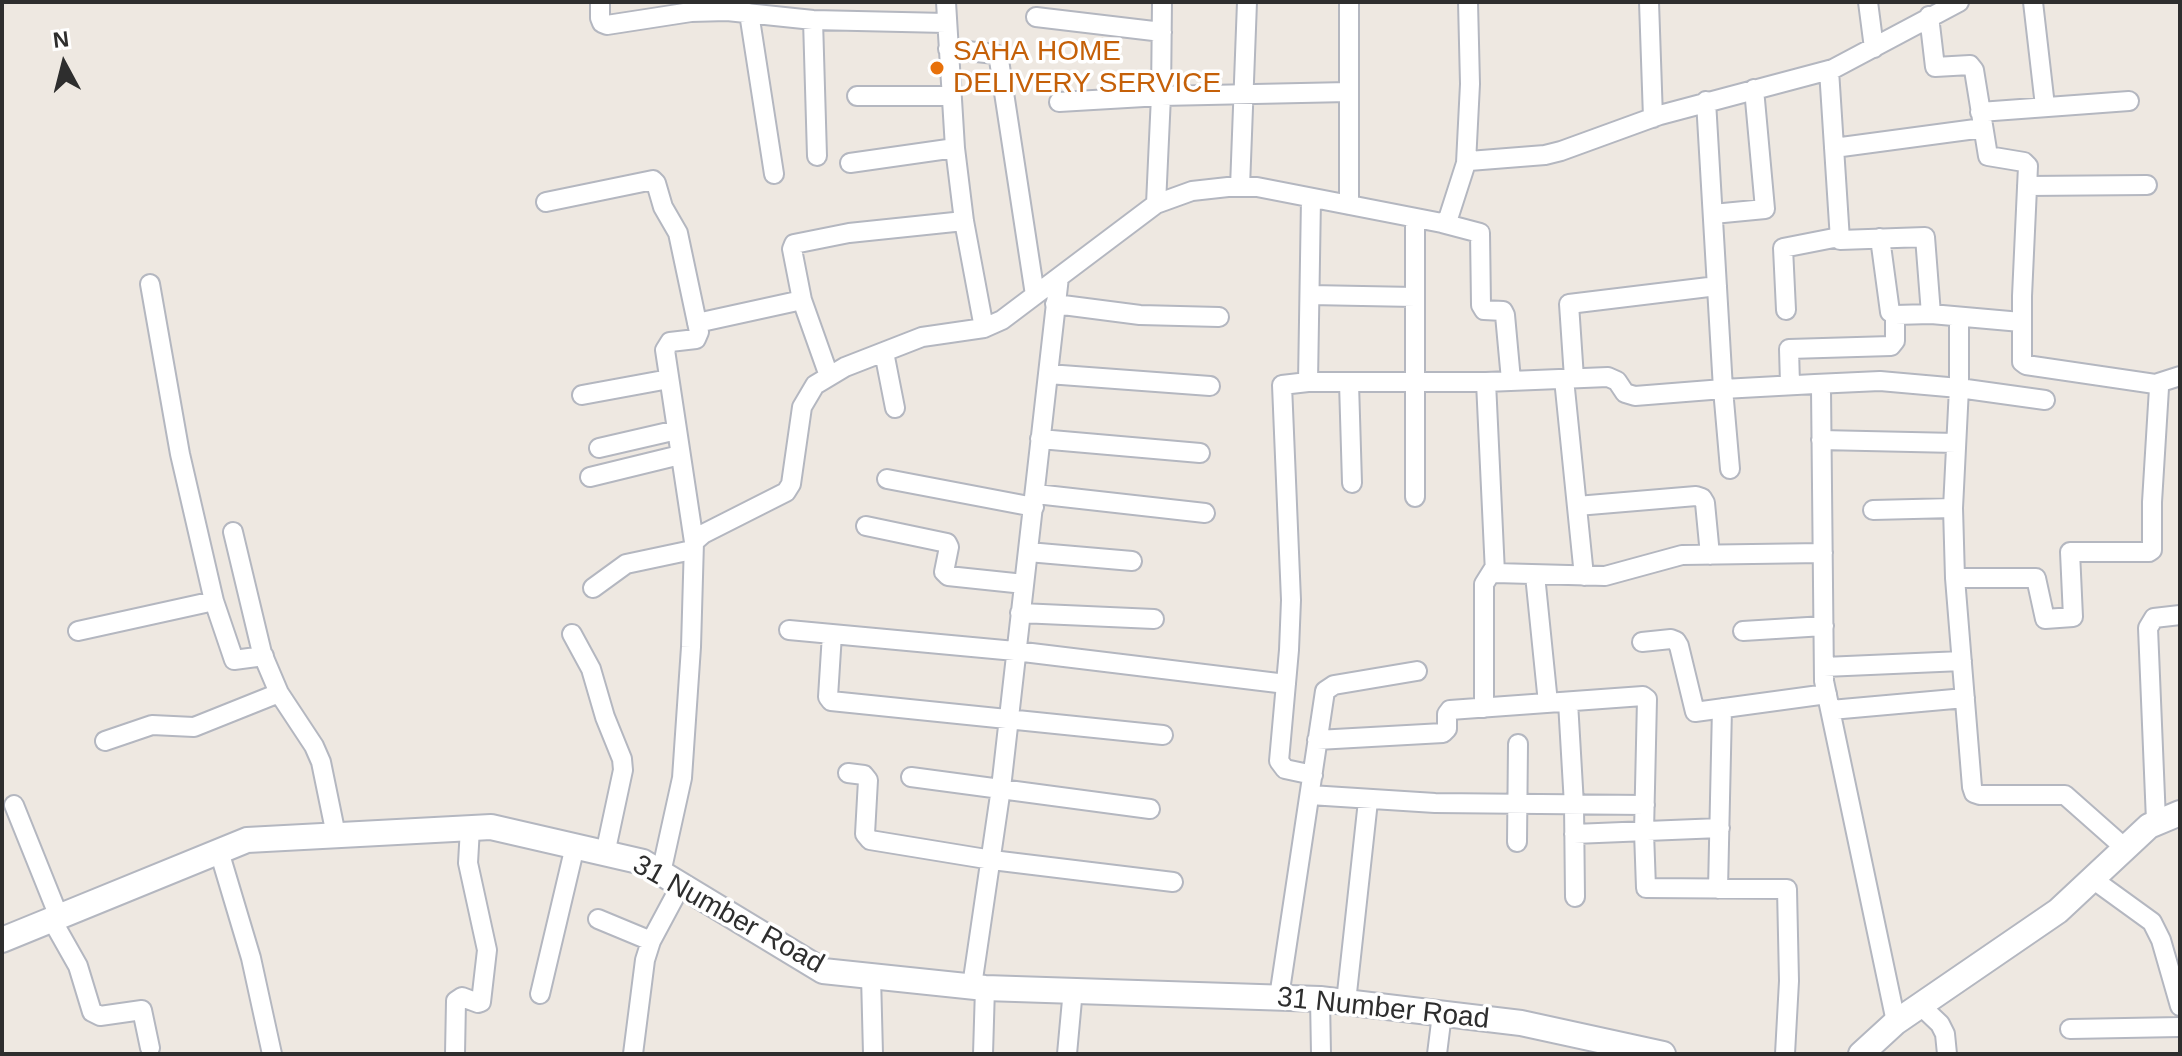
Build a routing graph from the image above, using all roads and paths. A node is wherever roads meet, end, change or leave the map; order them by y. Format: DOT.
graph roads {
  1 [pos="600,2"];
  2 [pos="946,2"];
  3 [pos="1162,2"];
  4 [pos="1247,2"];
  5 [pos="1349,2"];
  6 [pos="1468,2"];
  7 [pos="1649,2"];
  8 [pos="1868,2"];
  9 [pos="1955,2"];
  10 [pos="2033,2"];
  11 [pos="723,7"];
  12 [pos="847,12"];
  13 [pos="749,13"];
  14 [pos="1929,16"];
  15 [pos="1036,17"];
  16 [pos="813,20"];
  17 [pos="946,23"];
  18 [pos="1162,32"];
  19 [pos="1874,48"];
  20 [pos="948,49"];
  21 [pos="1829,70"];
  22 [pos="1754,89"];
  23 [pos="1348,92"];
  24 [pos="1245,93"];
  25 [pos="857,96"];
  26 [pos="951,96"];
  27 [pos="1161,96"];
  28 [pos="1706,101"];
  29 [pos="2129,101"];
  30 [pos="1059,102"];
  31 [pos="2045,106"];
  32 [pos="1653,118"];
  33 [pos="1982,120"];
  34 [pos="955,148"];
  35 [pos="1834,148"];
  36 [pos="817,156"];
  37 [pos="850,163"];
  38 [pos="1466,163"];
  39 [pos="774,174"];
  40 [pos="2147,185"];
  41 [pos="2027,186"];
  42 [pos="1240,187"];
  43 [pos="1311,198"];
  44 [pos="546,202"];
  45 [pos="1156,204"];
  46 [pos="1349,205"];
  47 [pos="1713,214"];
  48 [pos="1415,218"];
  49 [pos="964,221"];
  50 [pos="1442,223"];
  51 [pos="1839,237"];
  52 [pos="1880,238"];
  53 [pos="1059,277"];
  54 [pos="150,284"];
  55 [pos="1717,286"];
  56 [pos="1035,295"];
  57 [pos="1310,295"];
  58 [pos="1415,297"];
  59 [pos="802,300"];
  60 [pos="1055,304"];
  61 [pos="1786,310"];
  62 [pos="1931,314"];
  63 [pos="1895,315"];
  64 [pos="1219,317"];
  65 [pos="1959,318"];
  66 [pos="2021,322"];
  67 [pos="697,323"];
  68 [pos="984,328"];
  69 [pos="884,352"];
  70 [pos="1048,374"];
  71 [pos="829,376"];
  72 [pos="2180,376"];
  73 [pos="1569,378"];
  74 [pos="669,379"];
  75 [pos="1511,380"];
  76 [pos="1308,382"];
  77 [pos="1486,382"];
  78 [pos="1349,383"];
  79 [pos="1413,383"];
  80 [pos="1790,384"];
  81 [pos="1815,384"];
  82 [pos="2155,384"];
  83 [pos="1210,386"];
  84 [pos="1959,388"];
  85 [pos="1723,389"];
  86 [pos="582,395"];
  87 [pos="2045,400"];
  88 [pos="895,408"];
  89 [pos="677,430"];
  90 [pos="1040,439"];
  91 [pos="1821,440"];
  92 [pos="1956,443"];
  93 [pos="599,448"];
  94 [pos="1200,453"];
  95 [pos="680,455"];
  96 [pos="1730,469"];
  97 [pos="590,477"];
  98 [pos="887,479"];
  99 [pos="1352,483"];
  100 [pos="1415,497"];
  101 [pos="1035,500"];
  102 [pos="1577,506"];
  103 [pos="1953,508"];
  104 [pos="1873,510"];
  105 [pos="1205,513"];
  106 [pos="866,526"];
  107 [pos="233,532"];
  108 [pos="693,546"];
  109 [pos="1028,552"];
  110 [pos="1823,553"];
  111 [pos="1710,555"];
  112 [pos="1132,561"];
  113 [pos="1494,568"];
  114 [pos="1535,575"];
  115 [pos="1584,576"];
  116 [pos="1955,578"];
  117 [pos="1024,584"];
  118 [pos="593,588"];
  119 [pos="214,601"];
  120 [pos="1020,613"];
  121 [pos="2180,615"];
  122 [pos="1154,619"];
  123 [pos="1824,626"];
  124 [pos="789,630"];
  125 [pos="78,631"];
  126 [pos="1743,631"];
  127 [pos="572,634"];
  128 [pos="832,634"];
  129 [pos="1642,642"];
  130 [pos="1015,651"];
  131 [pos="264,656"];
  132 [pos="1962,661"];
  133 [pos="1824,667"];
  134 [pos="1417,671"];
  135 [pos="1286,684"];
  136 [pos="279,693"];
  137 [pos="1965,698"];
  138 [pos="1568,702"];
  139 [pos="1829,702"];
  140 [pos="1548,703"];
  141 [pos="1484,708"];
  142 [pos="1722,708"];
  143 [pos="1009,718"];
  144 [pos="1163,735"];
  145 [pos="1317,740"];
  146 [pos="105,741"];
  147 [pos="1518,744"];
  148 [pos="848,773"];
  149 [pos="1313,775"];
  150 [pos="911,777"];
  151 [pos="1001,788"];
  152 [pos="1310,795"];
  153 [pos="1368,801"];
  154 [pos="14,805"];
  155 [pos="1518,805"];
  156 [pos="1574,805"];
  157 [pos="1645,805"];
  158 [pos="1150,809"];
  159 [pos="2180,813"];
  160 [pos="2156,821"];
  161 [pos="470,828"];
  162 [pos="1720,828"];
  163 [pos="1644,832"];
  164 [pos="1574,834"];
  165 [pos="336,835"];
  166 [pos="1517,842"];
  167 [pos="575,846"];
  168 [pos="2126,849"];
  169 [pos="219,851"];
  170 [pos="605,854"];
  171 [pos="992,860"];
  172 [pos="671,879"];
  173 [pos="2094,880"];
  174 [pos="1173,882"];
  175 [pos="1718,889"];
  176 [pos="1575,897"];
  177 [pos="56,918"];
  178 [pos="598,919"];
  179 [pos="2,940"];
  180 [pos="651,941"];
  181 [pos="871,976"];
  182 [pos="978,987"];
  183 [pos="1073,989"];
  184 [pos="540,994"];
  185 [pos="1279,997"];
  186 [pos="1320,999"];
  187 [pos="1346,1002"];
  188 [pos="1920,1005"];
  189 [pos="2180,1006"];
  190 [pos="1442,1014"];
  191 [pos="1896,1022"];
  192 [pos="2180,1027"];
  193 [pos="2070,1029"];
  194 [pos="150,1048"];
  195 [pos="272,1054"];
  196 [pos="455,1054"];
  197 [pos="633,1054"];
  198 [pos="873,1054"];
  199 [pos="983,1054"];
  200 [pos="1067,1054"];
  201 [pos="1321,1054"];
  202 [pos="1437,1054"];
  203 [pos="1663,1054"];
  204 [pos="1785,1054"];
  205 [pos="1861,1054"];
  206 [pos="1947,1054"];
  1 -- 11 [label="street"];
  2 -- 17 [label="street"];
  3 -- 18 [label="street"];
  4 -- 24 [label="street"];
  5 -- 23 [label="street"];
  6 -- 38 [label="street"];
  7 -- 32 [label="street"];
  8 -- 19 [label="street"];
  9 -- 14 [label="street"];
  10 -- 31 [label="street"];
  11 -- 13 [label="street"];
  12 -- 16 [label="street"];
  12 -- 17 [label="street"];
  13 -- 16 [label="street"];
  13 -- 39 [label="street"];
  14 -- 19 [label="street"];
  14 -- 33 [label="street"];
  15 -- 18 [label="street"];
  16 -- 36 [label="street"];
  17 -- 20 [label="street"];
  18 -- 27 [label="street"];
  19 -- 21 [label="street"];
  20 -- 26 [label="street"];
  20 -- 56 [label="street"];
  21 -- 22 [label="street"];
  21 -- 35 [label="street"];
  22 -- 28 [label="street"];
  22 -- 47 [label="street"];
  23 -- 24 [label="street"];
  23 -- 46 [label="street"];
  24 -- 27 [label="street"];
  24 -- 42 [label="street"];
  25 -- 26 [label="street"];
  26 -- 34 [label="street"];
  27 -- 30 [label="street"];
  27 -- 45 [label="street"];
  28 -- 32 [label="street"];
  28 -- 47 [label="street"];
  29 -- 31 [label="street"];
  31 -- 33 [label="street"];
  32 -- 38 [label="street"];
  33 -- 35 [label="street"];
  33 -- 41 [label="street"];
  34 -- 37 [label="street"];
  34 -- 49 [label="street"];
  35 -- 51 [label="street"];
  38 -- 50 [label="street"];
  40 -- 41 [label="street"];
  41 -- 66 [label="street"];
  42 -- 43 [label="street"];
  42 -- 45 [label="street"];
  43 -- 46 [label="street"];
  43 -- 57 [label="street"];
  44 -- 67 [label="street"];
  45 -- 53 [label="street"];
  46 -- 48 [label="street"];
  47 -- 55 [label="street"];
  48 -- 50 [label="street"];
  48 -- 58 [label="street"];
  49 -- 59 [label="street"];
  49 -- 68 [label="street"];
  50 -- 75 [label="street"];
  51 -- 52 [label="street"];
  51 -- 61 [label="street"];
  52 -- 62 [label="street"];
  52 -- 63 [label="street"];
  53 -- 56 [label="street"];
  53 -- 60 [label="street"];
  54 -- 119 [label="street"];
  55 -- 73 [label="street"];
  55 -- 85 [label="street"];
  56 -- 68 [label="street"];
  57 -- 58 [label="street"];
  57 -- 76 [label="street"];
  58 -- 79 [label="street"];
  59 -- 67 [label="street"];
  59 -- 71 [label="street"];
  60 -- 64 [label="street"];
  60 -- 70 [label="street"];
  62 -- 63 [label="street"];
  62 -- 65 [label="street"];
  63 -- 80 [label="street"];
  65 -- 66 [label="street"];
  65 -- 84 [label="street"];
  66 -- 82 [label="street"];
  67 -- 74 [label="street"];
  68 -- 69 [label="street"];
  69 -- 71 [label="street"];
  69 -- 88 [label="street"];
  70 -- 83 [label="street"];
  70 -- 90 [label="street"];
  71 -- 108 [label="street"];
  72 -- 82 [label="street"];
  73 -- 75 [label="street"];
  73 -- 85 [label="street"];
  73 -- 102 [label="street"];
  74 -- 86 [label="street"];
  74 -- 89 [label="street"];
  75 -- 77 [label="street"];
  76 -- 78 [label="street"];
  76 -- 135 [label="street"];
  77 -- 79 [label="street"];
  77 -- 113 [label="street"];
  78 -- 79 [label="street"];
  78 -- 99 [label="street"];
  79 -- 100 [label="street"];
  80 -- 81 [label="street"];
  80 -- 85 [label="street"];
  81 -- 84 [label="street"];
  81 -- 91 [label="street"];
  82 -- 116 [label="street"];
  84 -- 87 [label="street"];
  84 -- 92 [label="street"];
  85 -- 96 [label="street"];
  89 -- 93 [label="street"];
  89 -- 95 [label="street"];
  90 -- 94 [label="street"];
  90 -- 101 [label="street"];
  91 -- 92 [label="street"];
  91 -- 110 [label="street"];
  92 -- 103 [label="street"];
  95 -- 97 [label="street"];
  95 -- 108 [label="street"];
  98 -- 101 [label="street"];
  101 -- 105 [label="street"];
  101 -- 109 [label="street"];
  102 -- 111 [label="street"];
  102 -- 115 [label="street"];
  103 -- 104 [label="street"];
  103 -- 116 [label="street"];
  106 -- 117 [label="street"];
  107 -- 131 [label="street"];
  108 -- 118 [label="street"];
  108 -- 172 [label="street"];
  109 -- 112 [label="street"];
  109 -- 117 [label="street"];
  110 -- 111 [label="street"];
  110 -- 123 [label="street"];
  111 -- 115 [label="street"];
  113 -- 114 [label="street"];
  113 -- 141 [label="street"];
  114 -- 115 [label="street"];
  114 -- 140 [label="street"];
  116 -- 132 [label="street"];
  117 -- 120 [label="street"];
  119 -- 125 [label="street"];
  119 -- 131 [label="street"];
  120 -- 122 [label="street"];
  120 -- 130 [label="street"];
  121 -- 160 [label="street"];
  123 -- 126 [label="street"];
  123 -- 133 [label="street"];
  124 -- 128 [label="street"];
  127 -- 170 [label="street"];
  128 -- 130 [label="street"];
  128 -- 143 [label="street"];
  129 -- 142 [label="street"];
  130 -- 135 [label="street"];
  130 -- 143 [label="street"];
  131 -- 136 [label="street"];
  132 -- 133 [label="street"];
  132 -- 137 [label="street"];
  133 -- 139 [label="street"];
  134 -- 145 [label="street"];
  135 -- 149 [label="street"];
  136 -- 146 [label="street"];
  136 -- 165 [label="street"];
  137 -- 139 [label="street"];
  137 -- 168 [label="street"];
  138 -- 140 [label="street"];
  138 -- 156 [label="street"];
  138 -- 157 [label="street"];
  139 -- 142 [label="street"];
  139 -- 191 [label="street"];
  140 -- 141 [label="street"];
  141 -- 145 [label="street"];
  142 -- 162 [label="street"];
  143 -- 144 [label="street"];
  143 -- 151 [label="street"];
  145 -- 149 [label="street"];
  147 -- 155 [label="street"];
  148 -- 171 [label="street"];
  149 -- 152 [label="street"];
  150 -- 151 [label="street"];
  151 -- 158 [label="street"];
  151 -- 171 [label="street"];
  152 -- 153 [label="street"];
  152 -- 185 [label="street"];
  153 -- 155 [label="street"];
  153 -- 187 [label="street"];
  154 -- 177 [label="street"];
  155 -- 156 [label="street"];
  155 -- 166 [label="street"];
  156 -- 157 [label="street"];
  156 -- 164 [label="street"];
  157 -- 163 [label="street"];
  159 -- 160 [label="main road"];
  160 -- 168 [label="main road"];
  161 -- 165 [label="main road, 31 Number Road"];
  161 -- 167 [label="main road, 31 Number Road"];
  161 -- 196 [label="street"];
  162 -- 163 [label="street"];
  162 -- 175 [label="street"];
  163 -- 164 [label="street"];
  163 -- 175 [label="street"];
  164 -- 176 [label="street"];
  165 -- 169 [label="main road, 31 Number Road"];
  167 -- 170 [label="main road, 31 Number Road"];
  167 -- 184 [label="street"];
  168 -- 173 [label="main road"];
  169 -- 177 [label="main road, 31 Number Road"];
  169 -- 195 [label="street"];
  170 -- 172 [label="main road, 31 Number Road"];
  171 -- 174 [label="street"];
  171 -- 182 [label="street"];
  172 -- 180 [label="street"];
  172 -- 181 [label="main road, 31 Number Road"];
  173 -- 188 [label="main road"];
  173 -- 189 [label="street"];
  175 -- 204 [label="street"];
  177 -- 179 [label="main road, 31 Number Road"];
  177 -- 194 [label="street"];
  178 -- 180 [label="street"];
  180 -- 197 [label="street"];
  181 -- 182 [label="main road, 31 Number Road"];
  181 -- 198 [label="street"];
  182 -- 183 [label="main road, 31 Number Road"];
  182 -- 199 [label="street"];
  183 -- 185 [label="main road, 31 Number Road"];
  183 -- 200 [label="street"];
  185 -- 186 [label="main road, 31 Number Road"];
  186 -- 187 [label="main road, 31 Number Road"];
  186 -- 201 [label="street"];
  187 -- 190 [label="main road, 31 Number Road"];
  188 -- 191 [label="main road"];
  188 -- 206 [label="street"];
  190 -- 202 [label="street"];
  190 -- 203 [label="main road, 31 Number Road"];
  191 -- 205 [label="main road"];
  192 -- 193 [label="street"];
}
